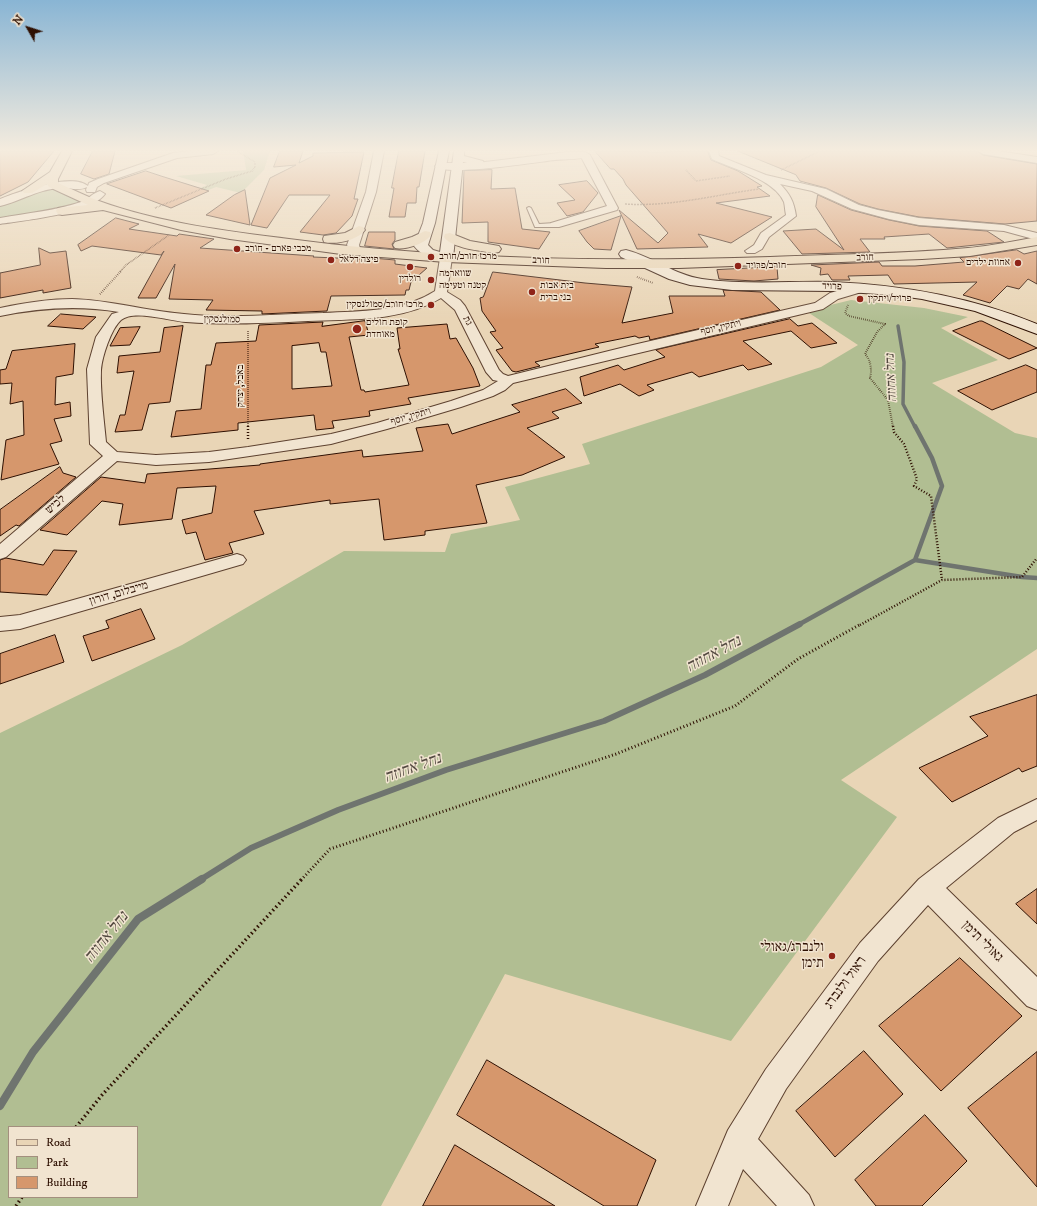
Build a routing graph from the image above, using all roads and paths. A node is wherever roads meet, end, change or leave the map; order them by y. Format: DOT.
graph roads {
  1 [pos="68,207"];
  2 [pos="104,207"];
  3 [pos="107,207"];
  4 [pos="141,207"];
  5 [pos="158,207"];
  6 [pos="366,207"];
  7 [pos="432,207"];
  8 [pos="453,207"];
  9 [pos="613,207"];
  10 [pos="790,207"];
  11 [pos="857,207"];
  12 [pos="529,208"];
  13 [pos="151,210"];
  14 [pos="62,211"];
  15 [pos="0,221"];
  16 [pos="555,225"];
  17 [pos="181,226"];
  18 [pos="1035,236"];
  19 [pos="356,241"];
  20 [pos="424,244"];
  21 [pos="448,248"];
  22 [pos="751,251"];
  23 [pos="778,253"];
  24 [pos="472,258"];
  25 [pos="553,262"];
  26 [pos="640,264"];
  27 [pos="679,264"];
  28 [pos="444,272"];
  29 [pos="681,278"];
  30 [pos="861,288"];
  31 [pos="441,293"];
  32 [pos="843,299"];
  33 [pos="91,305"];
  34 [pos="0,312"];
  35 [pos="133,312"];
  36 [pos="248,320"];
  37 [pos="1037,329"];
  38 [pos="1037,341"];
  39 [pos="508,380"];
  40 [pos="248,452"];
  41 [pos="113,456"];
  42 [pos="0,553"];
  43 [pos="1037,558"];
  44 [pos="237,560"];
  45 [pos="942,580"];
  46 [pos="0,624"];
  47 [pos="1037,809"];
  48 [pos="928,887"];
  49 [pos="1037,996"];
  50 [pos="77,1126"];
  51 [pos="740,1141"];
  52 [pos="712,1206"];
  53 [pos="798,1206"];
  1 -- 14 [label="street"];
  2 -- 14 [label="main road"];
  3 -- 17 [label="main road, חורב"];
  4 -- 13 [label="main road, חורב"];
  5 -- 13 [label="path"];
  6 -- 19 [label="street"];
  7 -- 20 [label="main road"];
  8 -- 21 [label="main road"];
  9 -- 16 [label="street"];
  10 -- 22 [label="street"];
  11 -- 18 [label="street"];
  12 -- 16 [label="lane"];
  13 -- 19 [label="main road, חורב"];
  14 -- 15 [label="street"];
  17 -- 19 [label="main road, חורב"];
  17 -- 33 [label="path"];
  18 -- 23 [label="main road, חורב"];
  18 -- 27 [label="main road, חורב"];
  19 -- 20 [label="main road, חורב"];
  19 -- 20 [label="main road"];
  19 -- 21 [label="main road, חורב"];
  20 -- 21 [label="main road"];
  21 -- 24 [label="main road, חורב"];
  21 -- 26 [label="main road, חורב"];
  21 -- 28 [label="street"];
  22 -- 23 [label="main road, חורב"];
  22 -- 26 [label="main road, חורב"];
  23 -- 26 [label="main road"];
  24 -- 25 [label="main road, חורב"];
  24 -- 28 [label="main road"];
  25 -- 26 [label="main road, חורב"];
  25 -- 26 [label="main road"];
  26 -- 27 [label="main road, חורב"];
  26 -- 29 [label="main road, פרויד"];
  26 -- 32 [label="main road, פרויד"];
  27 -- 29 [label="main road"];
  28 -- 31 [label="street"];
  29 -- 30 [label="main road, פרויד"];
  30 -- 32 [label="street, ויתקין, יוסף"];
  30 -- 37 [label="main road, פרויד"];
  31 -- 36 [label="street, סמולנסקין"];
  31 -- 39 [label="street, גת"];
  32 -- 38 [label="main road, פרויד"];
  32 -- 39 [label="street, ויתקין, יוסף"];
  32 -- 45 [label="path"];
  33 -- 34 [label="street, סמולנסקין"];
  33 -- 35 [label="street, סמולנסקין"];
  35 -- 36 [label="street, סמולנסקין"];
  35 -- 41 [label="street"];
  36 -- 40 [label="path, באבל, יצחק"];
  39 -- 40 [label="street, ויתקין, יוסף"];
  40 -- 41 [label="street, ויתקין, יוסף"];
  41 -- 42 [label="street, לכיש"];
  43 -- 45 [label="path"];
  44 -- 46 [label="street, מייבלום, דורון"];
  45 -- 50 [label="path"];
  47 -- 48 [label="street, ראול ולנברג"];
  48 -- 49 [label="street, גאולי תימן"];
  48 -- 51 [label="street, ראול ולנברג"];
  51 -- 52 [label="street, ראול ולנברג"];
  51 -- 53 [label="street"];
}
